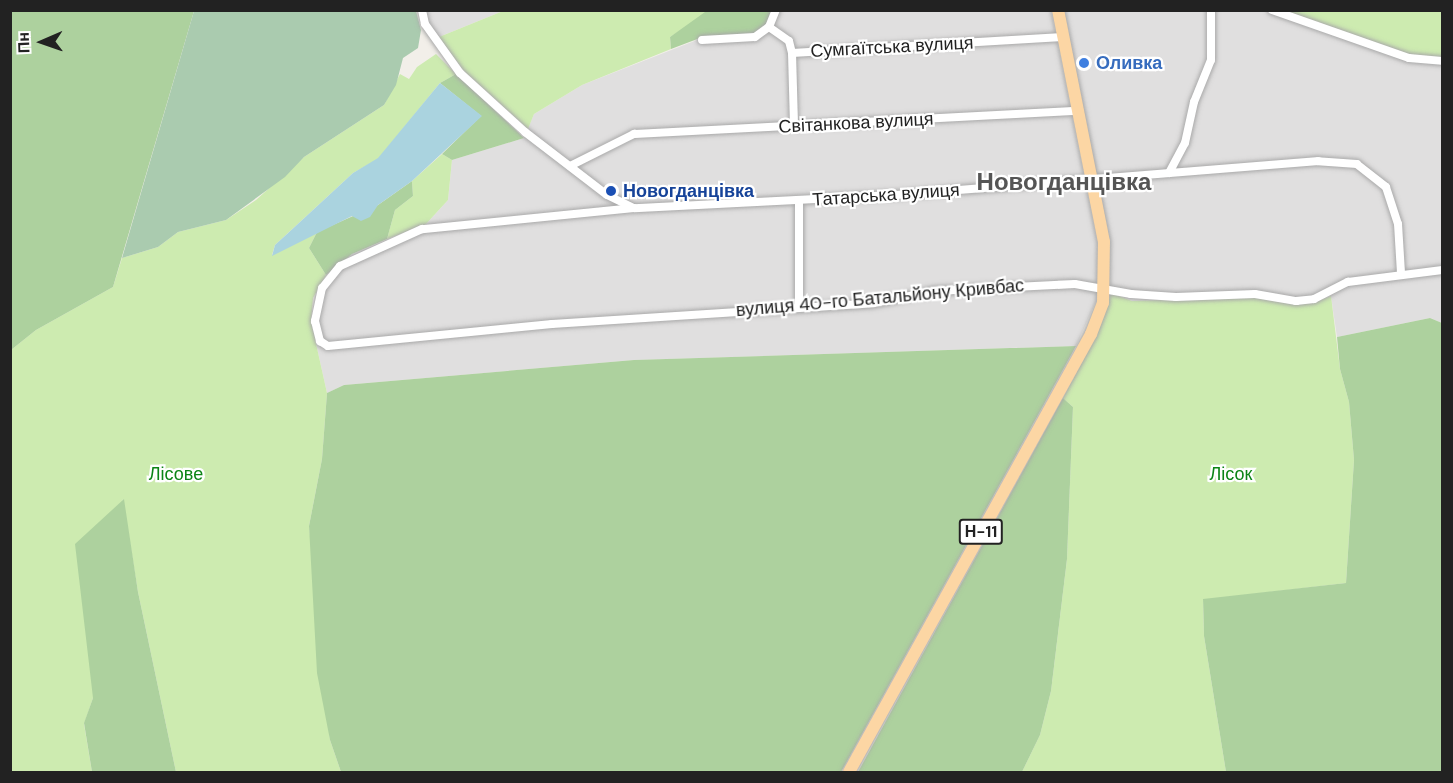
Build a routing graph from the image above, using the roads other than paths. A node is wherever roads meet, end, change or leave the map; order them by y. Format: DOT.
graph roads {
  1 [pos="422,10"];
  2 [pos="776,10"];
  3 [pos="1058,10"];
  4 [pos="1211,10"];
  5 [pos="1272,10"];
  6 [pos="769,27"];
  7 [pos="1063,37"];
  8 [pos="702,40"];
  9 [pos="792,53"];
  10 [pos="1443,61"];
  11 [pos="1078,111"];
  12 [pos="794,126"];
  13 [pos="570,166"];
  14 [pos="1169,173"];
  15 [pos="1092,180"];
  16 [pos="799,201"];
  17 [pos="634,208"];
  18 [pos="1443,270"];
  19 [pos="1401,273"];
  20 [pos="1106,289"];
  21 [pos="316,300"];
  22 [pos="799,305"];
  23 [pos="849,772"];
  1 -- 13 [label="street"];
  2 -- 6 [label="street"];
  3 -- 7 [label="main road, Н-11"];
  4 -- 14 [label="street"];
  5 -- 10 [label="street"];
  6 -- 8 [label="street"];
  6 -- 9 [label="street, Сумгаїтська вулиця"];
  7 -- 9 [label="street, Сумгаїтська вулиця"];
  7 -- 11 [label="main road, Н-11"];
  9 -- 12 [label="street"];
  11 -- 12 [label="street, Світанкова вулиця"];
  11 -- 15 [label="main road, Н-11"];
  12 -- 13 [label="street, Світанкова вулиця"];
  13 -- 17 [label="street"];
  14 -- 15 [label="street, Татарська вулиця"];
  14 -- 19 [label="street, Татарська вулиця"];
  15 -- 16 [label="street, Татарська вулиця"];
  15 -- 20 [label="main road, Н-11"];
  16 -- 17 [label="street, Татарська вулиця"];
  16 -- 22 [label="street"];
  17 -- 21 [label="street, Татарська вулиця"];
  18 -- 19 [label="street, вулиця 40-го Батальйону Кривбас"];
  19 -- 20 [label="street, вулиця 40-го Батальйону Кривбас"];
  20 -- 22 [label="street, вулиця 40-го Батальйону Кривбас"];
  20 -- 23 [label="main road, Н-11"];
  21 -- 22 [label="street, вулиця 40-го Батальйону Кривбас"];
}
